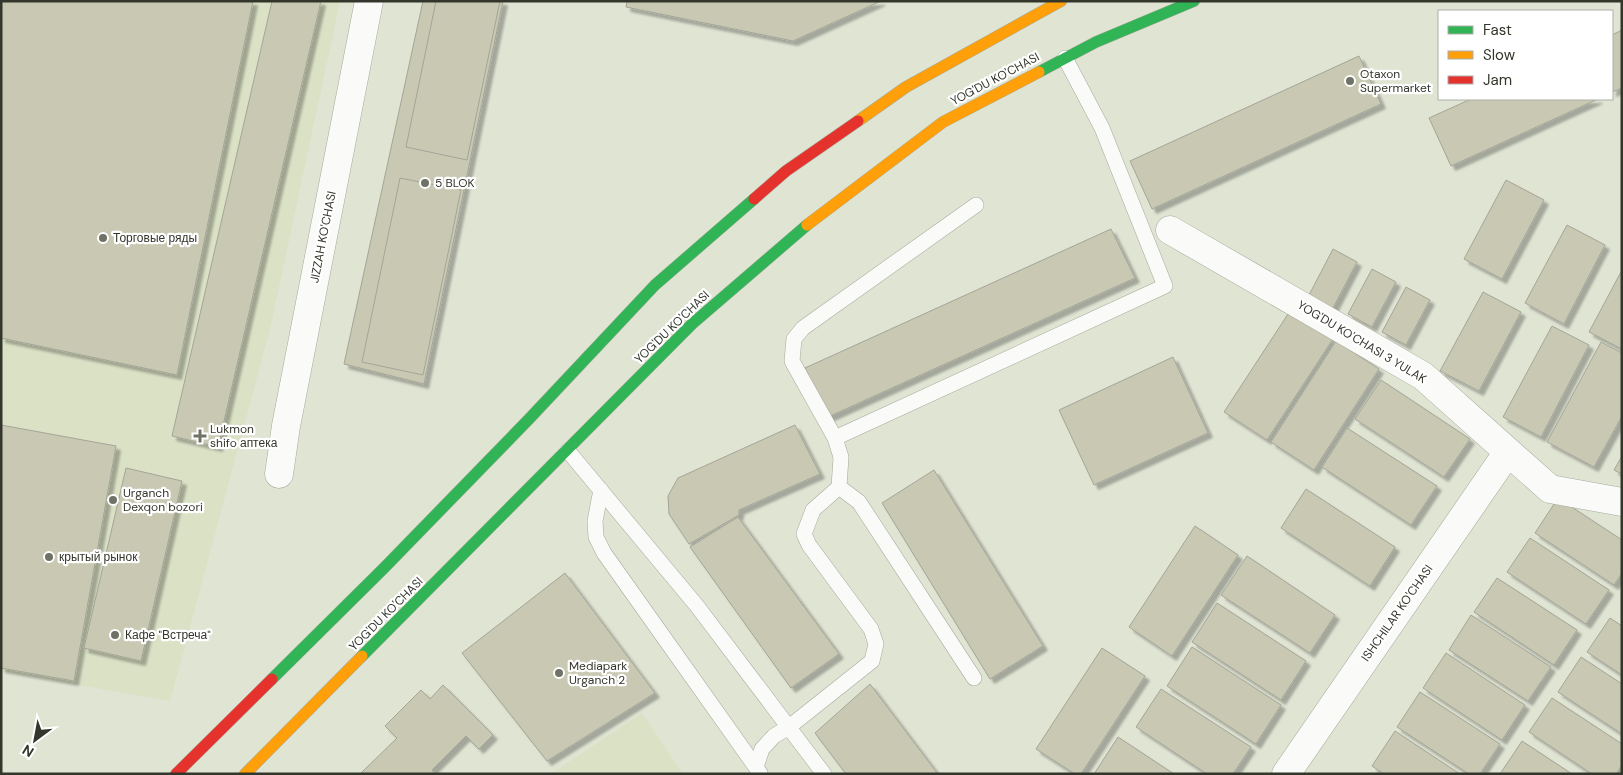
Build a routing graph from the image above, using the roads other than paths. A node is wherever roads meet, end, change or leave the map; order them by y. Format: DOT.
graph roads {
  1 [pos="369,1"];
  2 [pos="1061,1"];
  3 [pos="1194,1"];
  4 [pos="1065,58"];
  5 [pos="976,205"];
  6 [pos="1170,230"];
  7 [pos="835,438"];
  8 [pos="568,450"];
  9 [pos="1508,452"];
  10 [pos="279,474"];
  11 [pos="839,488"];
  12 [pos="601,490"];
  13 [pos="1622,502"];
  14 [pos="974,678"];
  15 [pos="789,727"];
  16 [pos="758,770"];
  17 [pos="176,774"];
  18 [pos="245,774"];
  19 [pos="824,774"];
  20 [pos="1286,774"];
  1 -- 10 [label="street, JIZZAH KO'CHASI"];
  2 -- 17 [label="main road"];
  3 -- 4 [label="main road, YOG'DU KO'CHASI"];
  4 -- 7 [label="lane"];
  4 -- 8 [label="main road, YOG'DU KO'CHASI"];
  5 -- 7 [label="lane"];
  6 -- 9 [label="street, YOG'DU KO'CHASI 3 YULAK"];
  7 -- 11 [label="lane"];
  8 -- 12 [label="lane"];
  8 -- 18 [label="main road, YOG'DU KO'CHASI"];
  9 -- 13 [label="street, YOG'DU KO'CHASI 3 YULAK"];
  9 -- 20 [label="street, ISHCHILAR KO'CHASI"];
  11 -- 14 [label="lane"];
  11 -- 15 [label="lane"];
  12 -- 15 [label="lane"];
  12 -- 16 [label="lane"];
  15 -- 16 [label="lane"];
  15 -- 19 [label="lane"];
}
